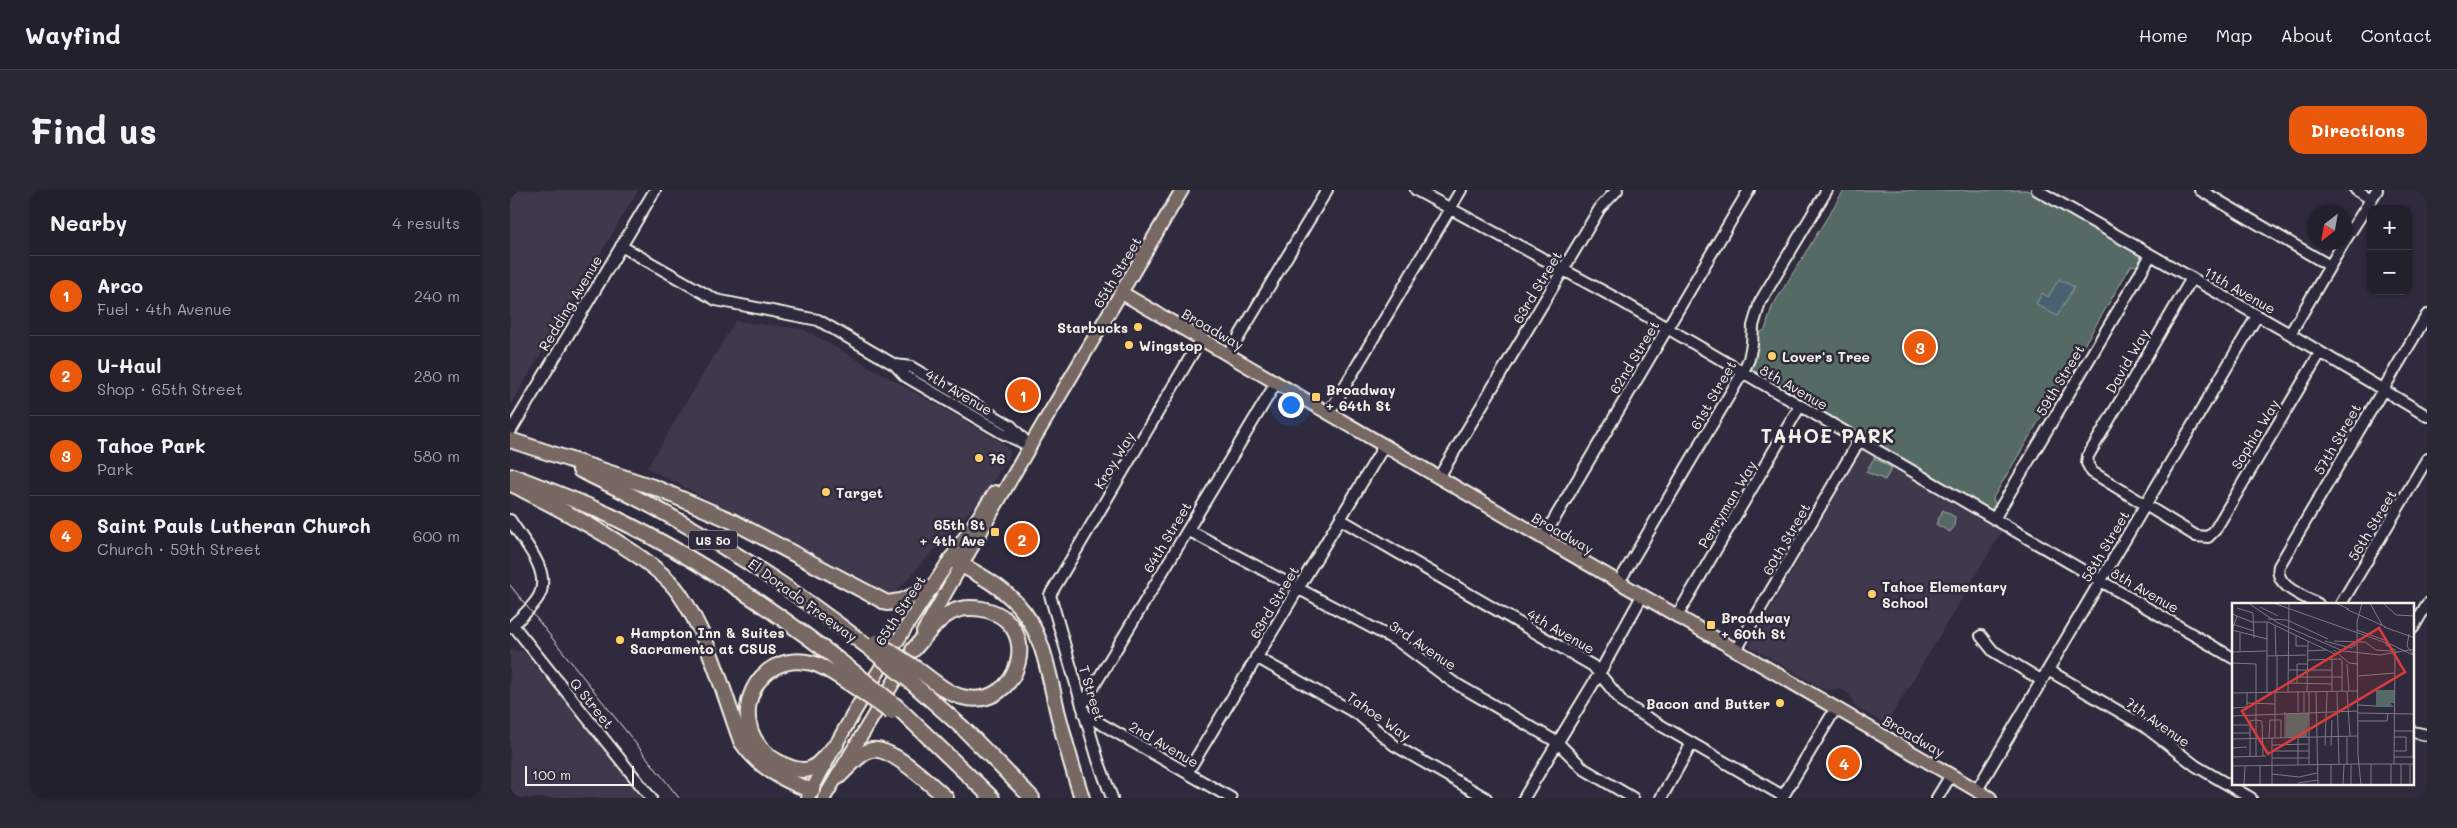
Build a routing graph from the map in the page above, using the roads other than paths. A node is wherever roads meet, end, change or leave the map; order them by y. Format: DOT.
graph roads {
  1 [pos="655,190"];
  2 [pos="1182,190"];
  3 [pos="1327,190"];
  4 [pos="1416,190"];
  5 [pos="1462,190"];
  6 [pos="1617,190"];
  7 [pos="1749,190"];
  8 [pos="1828,190"];
  9 [pos="2037,190"];
  10 [pos="2200,190"];
  11 [pos="2356,190"];
  12 [pos="2374,195"];
  13 [pos="1450,209"];
  14 [pos="2352,229"];
  15 [pos="621,246"];
  16 [pos="2339,250"];
  17 [pos="2150,255"];
  18 [pos="2330,266"];
  19 [pos="1563,271"];
  20 [pos="2192,278"];
  21 [pos="1122,293"];
  22 [pos="2427,315"];
  23 [pos="2257,316"];
  24 [pos="1667,328"];
  25 [pos="2290,334"];
  26 [pos="1201,340"];
  27 [pos="2320,353"];
  28 [pos="1228,355"];
  29 [pos="1742,372"];
  30 [pos="1276,383"];
  31 [pos="2382,390"];
  32 [pos="1800,406"];
  33 [pos="1328,414"];
  34 [pos="2427,416"];
  35 [pos="510,432"];
  36 [pos="510,441"];
  37 [pos="1859,441"];
  38 [pos="1030,446"];
  39 [pos="1384,446"];
  40 [pos="541,451"];
  41 [pos="2427,459"];
  42 [pos="510,475"];
  43 [pos="1438,478"];
  44 [pos="520,485"];
  45 [pos="2145,506"];
  46 [pos="1340,519"];
  47 [pos="1994,519"];
  48 [pos="510,520"];
  49 [pos="1188,530"];
  50 [pos="1543,538"];
  51 [pos="957,562"];
  52 [pos="2100,580"];
  53 [pos="1619,582"];
  54 [pos="1299,587"];
  55 [pos="932,588"];
  56 [pos="1050,595"];
  57 [pos="1642,596"];
  58 [pos="2316,603"];
  59 [pos="2342,603"];
  60 [pos="2427,606"];
  61 [pos="1677,616"];
  62 [pos="2414,626"];
  63 [pos="511,627"];
  64 [pos="1981,636"];
  65 [pos="913,650"];
  66 [pos="1736,650"];
  67 [pos="2232,657"];
  68 [pos="1256,658"];
  69 [pos="2048,670"];
  70 [pos="1599,674"];
  71 [pos="913,675"];
  72 [pos="856,680"];
  73 [pos="2042,680"];
  74 [pos="1836,708"];
  75 [pos="1083,710"];
  76 [pos="2414,732"];
  77 [pos="2427,735"];
  78 [pos="1557,742"];
  79 [pos="1692,743"];
  80 [pos="836,745"];
  81 [pos="1186,773"];
  82 [pos="1951,775"];
  83 [pos="838,777"];
  84 [pos="2232,784"];
  85 [pos="2235,786"];
  86 [pos="1977,790"];
  87 [pos="818,797"];
  88 [pos="1783,797"];
  89 [pos="651,798"];
  90 [pos="946,798"];
  91 [pos="992,798"];
  92 [pos="1032,798"];
  93 [pos="1082,798"];
  94 [pos="1112,798"];
  95 [pos="1231,798"];
  96 [pos="1486,798"];
  97 [pos="1524,798"];
  98 [pos="1633,798"];
  99 [pos="1661,798"];
  100 [pos="1937,798"];
  101 [pos="1990,798"];
  102 [pos="2228,798"];
  103 [pos="2252,798"];
  1 -- 15 [label="street, Redding Avenue"];
  2 -- 21 [label="main road, 65th Street"];
  3 -- 28 [label="street"];
  4 -- 13 [label="street, 8th Avenue"];
  5 -- 13 [label="street"];
  6 -- 19 [label="street, 63rd Street"];
  7 -- 24 [label="street, 62nd Street"];
  8 -- 29 [label="street, 61st Street"];
  9 -- 17 [label="street, 11th Avenue"];
  10 -- 18 [label="street"];
  11 -- 12 [label="street"];
  12 -- 14 [label="street"];
  13 -- 19 [label="street, 8th Avenue"];
  13 -- 33 [label="street"];
  15 -- 35 [label="street, Redding Avenue"];
  15 -- 38 [label="street, 4th Avenue"];
  16 -- 18 [label="street"];
  17 -- 20 [label="street, 11th Avenue"];
  17 -- 47 [label="street, 59th Street"];
  18 -- 25 [label="street"];
  19 -- 24 [label="street, 8th Avenue"];
  19 -- 43 [label="street, 63rd Street"];
  20 -- 23 [label="street, 11th Avenue"];
  20 -- 45 [label="street, David Way"];
  21 -- 26 [label="main road, Broadway"];
  21 -- 38 [label="main road, 65th Street"];
  22 -- 31 [label="street, 57th Street"];
  23 -- 25 [label="street, 11th Avenue"];
  23 -- 45 [label="street, 58th Street"];
  24 -- 29 [label="street, 8th Avenue"];
  24 -- 50 [label="street, 62nd Street"];
  25 -- 27 [label="street, 11th Avenue"];
  26 -- 28 [label="main road, Broadway"];
  26 -- 56 [label="street, Kroy Way"];
  27 -- 31 [label="street, 11th Avenue"];
  27 -- 45 [label="street, Sophia Way"];
  28 -- 30 [label="main road, Broadway"];
  29 -- 32 [label="street, 8th Avenue"];
  29 -- 53 [label="street, 61st Street"];
  30 -- 33 [label="main road, Broadway"];
  30 -- 49 [label="street, 64th Street"];
  31 -- 34 [label="street, 11th Avenue"];
  31 -- 58 [label="street, 57th Street"];
  32 -- 37 [label="street, 8th Avenue"];
  32 -- 61 [label="street, Perryman Way"];
  33 -- 39 [label="main road, Broadway"];
  36 -- 40 [label="highway, El Dorado Freeway / US 50"];
  37 -- 47 [label="street, 8th Avenue"];
  37 -- 66 [label="street, 60th Street"];
  38 -- 51 [label="main road, 65th Street"];
  39 -- 43 [label="main road, Broadway"];
  39 -- 46 [label="street, 63rd Street"];
  40 -- 55 [label="highway"];
  40 -- 71 [label="highway, El Dorado Freeway / US 50, bridge"];
  41 -- 59 [label="street, 56th Street"];
  42 -- 44 [label="highway, El Dorado Freeway / US 50"];
  43 -- 50 [label="main road, Broadway"];
  44 -- 72 [label="highway, El Dorado Freeway / US 50"];
  44 -- 87 [label="highway"];
  45 -- 52 [label="street, 58th Street"];
  46 -- 54 [label="street, 63rd Street"];
  46 -- 70 [label="street, 4th Avenue"];
  47 -- 52 [label="street, 8th Avenue"];
  48 -- 63 [label="street"];
  49 -- 54 [label="street, 3rd Avenue"];
  49 -- 75 [label="street, 64th Street"];
  50 -- 53 [label="main road, Broadway"];
  51 -- 55 [label="main road, 65th Street"];
  51 -- 65 [label="main road, 65th Street"];
  51 -- 93 [label="highway"];
  52 -- 67 [label="street, 8th Avenue"];
  52 -- 69 [label="street, 58th Street"];
  53 -- 57 [label="main road, Broadway"];
  54 -- 68 [label="street, 63rd Street"];
  54 -- 78 [label="street, 3rd Avenue"];
  55 -- 80 [label="main road, 65th Street"];
  56 -- 75 [label="street, T Street"];
  57 -- 61 [label="main road, Broadway"];
  57 -- 70 [label="street"];
  60 -- 62 [label="street"];
  61 -- 66 [label="main road, Broadway"];
  63 -- 89 [label="street, Q Street"];
  64 -- 73 [label="street"];
  65 -- 71 [label="highway"];
  65 -- 83 [label="main road, 65th Street"];
  66 -- 74 [label="main road, Broadway"];
  68 -- 81 [label="street, 63rd Street"];
  68 -- 96 [label="street, Tahoe Way"];
  69 -- 73 [label="street, 58th Street"];
  69 -- 84 [label="street, 7th Avenue"];
  70 -- 78 [label="street"];
  70 -- 79 [label="street, 4th Avenue"];
  71 -- 92 [label="highway, El Dorado Freeway / US 50"];
  72 -- 80 [label="highway"];
  72 -- 91 [label="highway, El Dorado Freeway / US 50, bridge"];
  73 -- 86 [label="street, 58th Street"];
  74 -- 82 [label="main road, Broadway"];
  74 -- 88 [label="street"];
  75 -- 81 [label="street, 2nd Avenue"];
  75 -- 94 [label="street, T Street"];
  76 -- 77 [label="street"];
  78 -- 97 [label="street"];
  78 -- 98 [label="street, 3rd Avenue"];
  79 -- 88 [label="street, 4th Avenue"];
  79 -- 99 [label="street"];
  80 -- 87 [label="main road, 65th Street"];
  81 -- 95 [label="street, 2nd Avenue"];
  82 -- 86 [label="main road, Broadway"];
  82 -- 100 [label="street"];
  83 -- 87 [label="main road, 65th Street"];
  83 -- 90 [label="highway"];
  85 -- 102 [label="street"];
  85 -- 103 [label="street, 7th Avenue"];
  86 -- 101 [label="main road, Broadway"];
}
